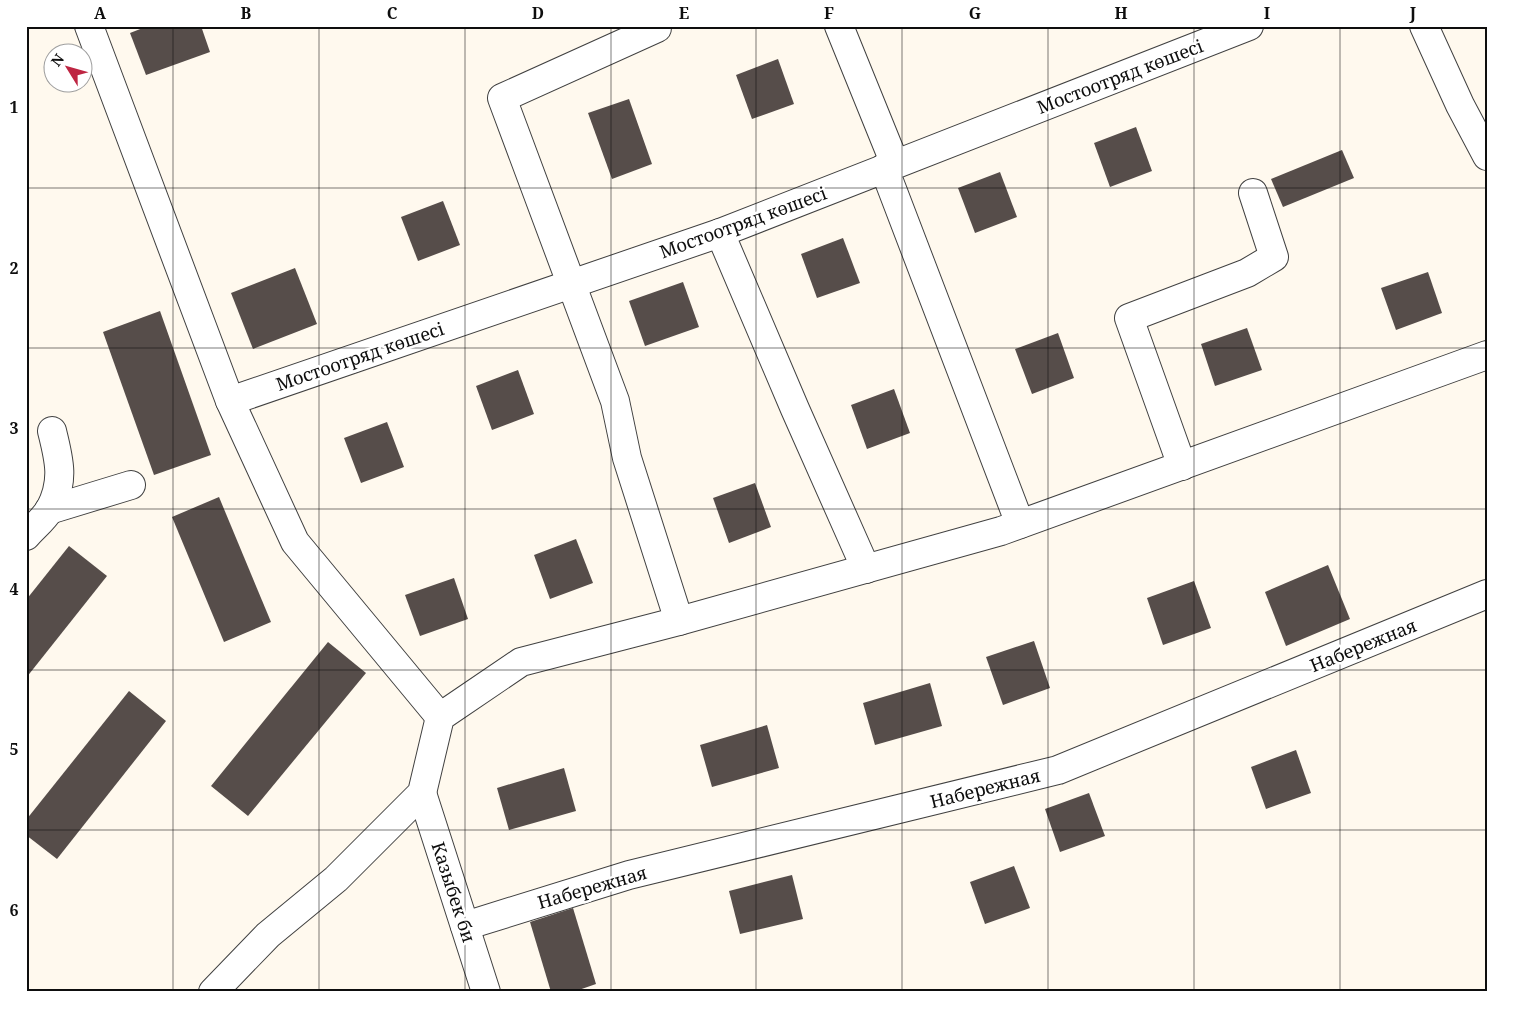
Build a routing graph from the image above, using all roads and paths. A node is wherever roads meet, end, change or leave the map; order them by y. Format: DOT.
graph roads {
  1 [pos="89,26"];
  2 [pos="657,26"];
  3 [pos="839,26"];
  4 [pos="1249,26"];
  5 [pos="1424,26"];
  6 [pos="1487,156"];
  7 [pos="889,166"];
  8 [pos="1253,193"];
  9 [pos="720,233"];
  10 [pos="570,284"];
  11 [pos="1487,355"];
  12 [pos="230,401"];
  13 [pos="52,431"];
  14 [pos="1182,466"];
  15 [pos="131,485"];
  16 [pos="49,510"];
  17 [pos="1020,524"];
  18 [pos="26,536"];
  19 [pos="866,569"];
  20 [pos="1487,594"];
  21 [pos="679,621"];
  22 [pos="440,717"];
  23 [pos="422,793"];
  24 [pos="465,926"];
  25 [pos="213,992"];
  26 [pos="486,992"];
  1 -- 12 [label="street"];
  2 -- 10 [label="street"];
  3 -- 7 [label="street"];
  4 -- 7 [label="street, Мостоотряд көшесі"];
  5 -- 6 [label="street"];
  7 -- 9 [label="street, Мостоотряд көшесі"];
  7 -- 17 [label="street"];
  8 -- 14 [label="street"];
  9 -- 10 [label="street, Мостоотряд көшесі"];
  9 -- 19 [label="street"];
  10 -- 12 [label="street, Мостоотряд көшесі"];
  10 -- 21 [label="street"];
  11 -- 14 [label="street"];
  12 -- 22 [label="street"];
  13 -- 16 [label="street"];
  14 -- 17 [label="street"];
  15 -- 16 [label="street"];
  16 -- 18 [label="street"];
  17 -- 19 [label="street"];
  19 -- 21 [label="street"];
  20 -- 24 [label="street, Набережная"];
  21 -- 22 [label="street"];
  22 -- 23 [label="street"];
  23 -- 24 [label="street, Казыбек би"];
  23 -- 25 [label="street"];
  24 -- 26 [label="street, Казыбек би"];
}
